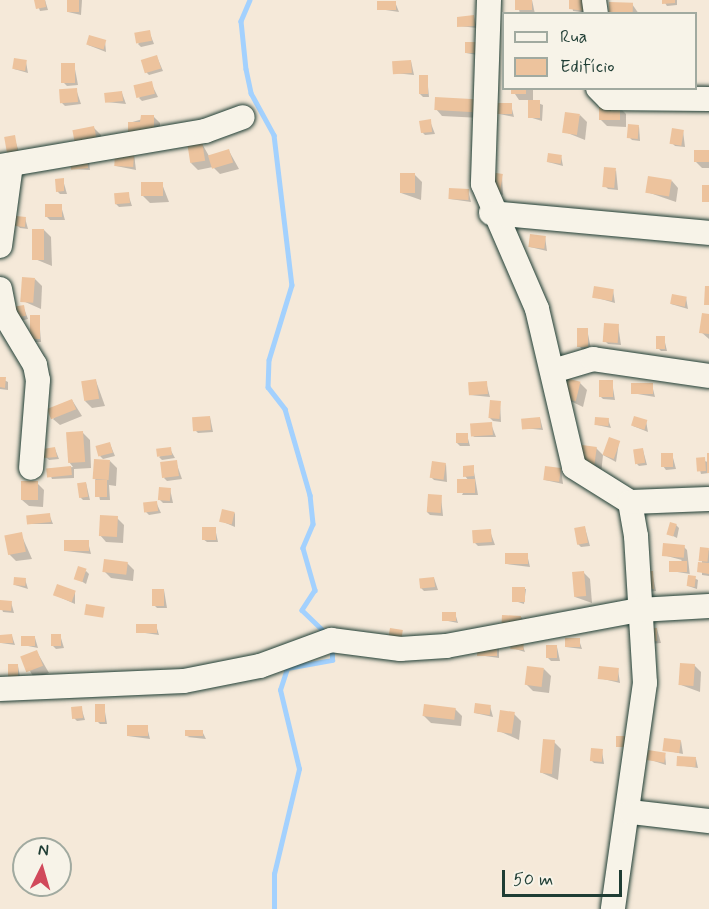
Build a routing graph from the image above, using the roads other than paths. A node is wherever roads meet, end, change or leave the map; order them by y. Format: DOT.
graph roads {
  1 [pos="489,0"];
  2 [pos="600,90"];
  3 [pos="709,99"];
  4 [pos="243,117"];
  5 [pos="6,165"];
  6 [pos="491,213"];
  7 [pos="709,233"];
  8 [pos="0,246"];
  9 [pos="0,289"];
  10 [pos="553,371"];
  11 [pos="709,376"];
  12 [pos="31,468"];
  13 [pos="709,499"];
  14 [pos="630,502"];
  15 [pos="709,606"];
  16 [pos="639,610"];
  17 [pos="0,689"];
  18 [pos="631,812"];
  19 [pos="709,821"];
  20 [pos="613,909"];
  1 -- 6 [label="street"];
  2 -- 3 [label="street"];
  4 -- 5 [label="street"];
  5 -- 8 [label="street"];
  6 -- 7 [label="street"];
  6 -- 10 [label="street"];
  9 -- 12 [label="street"];
  10 -- 11 [label="street"];
  10 -- 14 [label="street"];
  13 -- 14 [label="street"];
  14 -- 16 [label="street"];
  15 -- 16 [label="street"];
  16 -- 17 [label="street"];
  16 -- 18 [label="street"];
  18 -- 19 [label="street"];
  18 -- 20 [label="street"];
}
